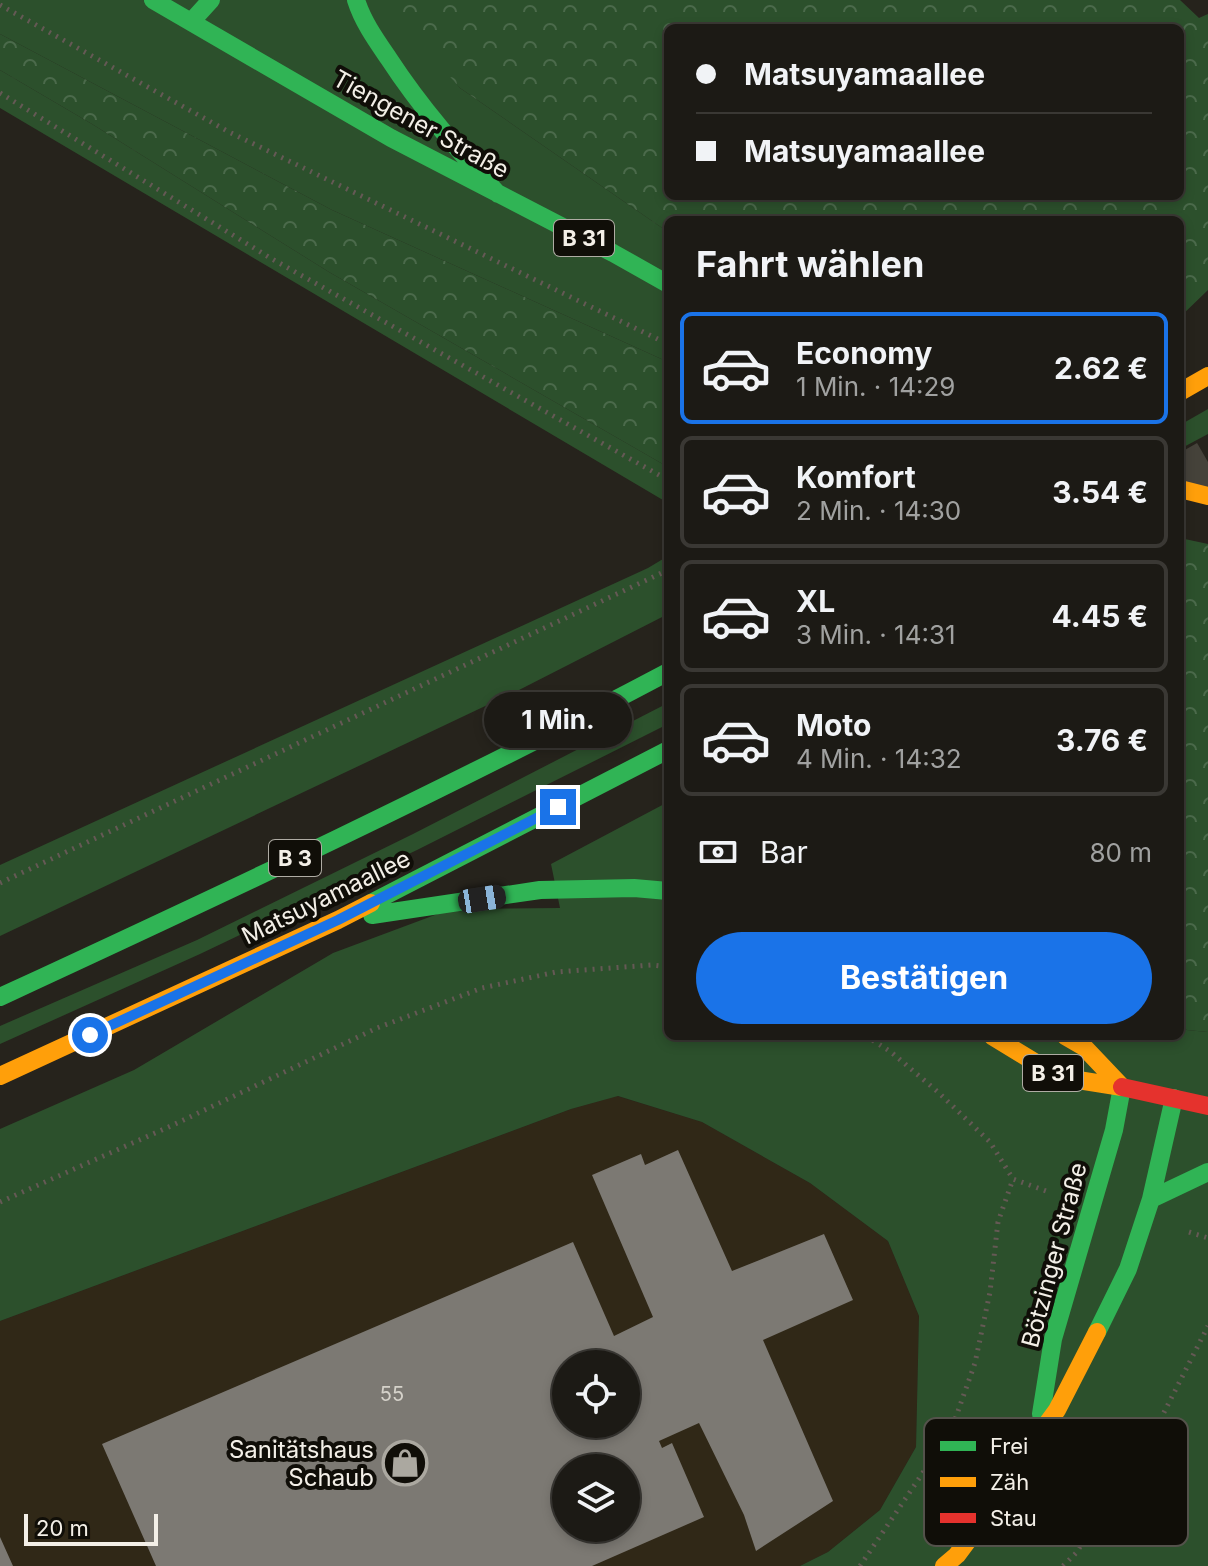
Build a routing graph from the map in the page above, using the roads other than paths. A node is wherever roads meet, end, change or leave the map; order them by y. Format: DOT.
graph roads {
  1 [pos="153,0"];
  2 [pos="211,0"];
  3 [pos="356,0"];
  4 [pos="191,22"];
  5 [pos="498,194"];
  6 [pos="664,282"];
  7 [pos="1205,375"];
  8 [pos="1184,389"];
  9 [pos="1184,490"];
  10 [pos="1208,496"];
  11 [pos="664,674"];
  12 [pos="664,752"];
  13 [pos="664,891"];
  14 [pos="338,920"];
  15 [pos="0,997"];
  16 [pos="999,1040"];
  17 [pos="1072,1040"];
  18 [pos="0,1076"];
  19 [pos="1122,1087"];
  20 [pos="1174,1098"];
  21 [pos="1208,1106"];
  22 [pos="1208,1172"];
  23 [pos="1151,1199"];
  24 [pos="1041,1418"];
  25 [pos="1051,1418"];
  26 [pos="964,1546"];
  27 [pos="944,1566"];
  1 -- 4 [label="main road, Tiengener Straße"];
  2 -- 4 [label="main road"];
  3 -- 5 [label="main road, B 31"];
  4 -- 5 [label="main road, Tiengener Straße"];
  5 -- 6 [label="main road, Tiengener Straße / B 31"];
  7 -- 8 [label="main road"];
  9 -- 10 [label="main road"];
  11 -- 15 [label="main road, Matsuyamaallee / B 3"];
  12 -- 14 [label="main road, Matsuyamaallee"];
  13 -- 14 [label="main road"];
  14 -- 18 [label="main road, Matsuyamaallee"];
  16 -- 19 [label="main road, B 31"];
  17 -- 19 [label="main road"];
  19 -- 20 [label="main road, B 31"];
  19 -- 24 [label="main road, Bötzinger Straße"];
  20 -- 21 [label="main road, B 31"];
  20 -- 23 [label="main road, Bötzinger Straße"];
  22 -- 23 [label="main road"];
  23 -- 25 [label="main road, Bötzinger Straße"];
  26 -- 27 [label="main road, Bötzinger Straße"];
}
